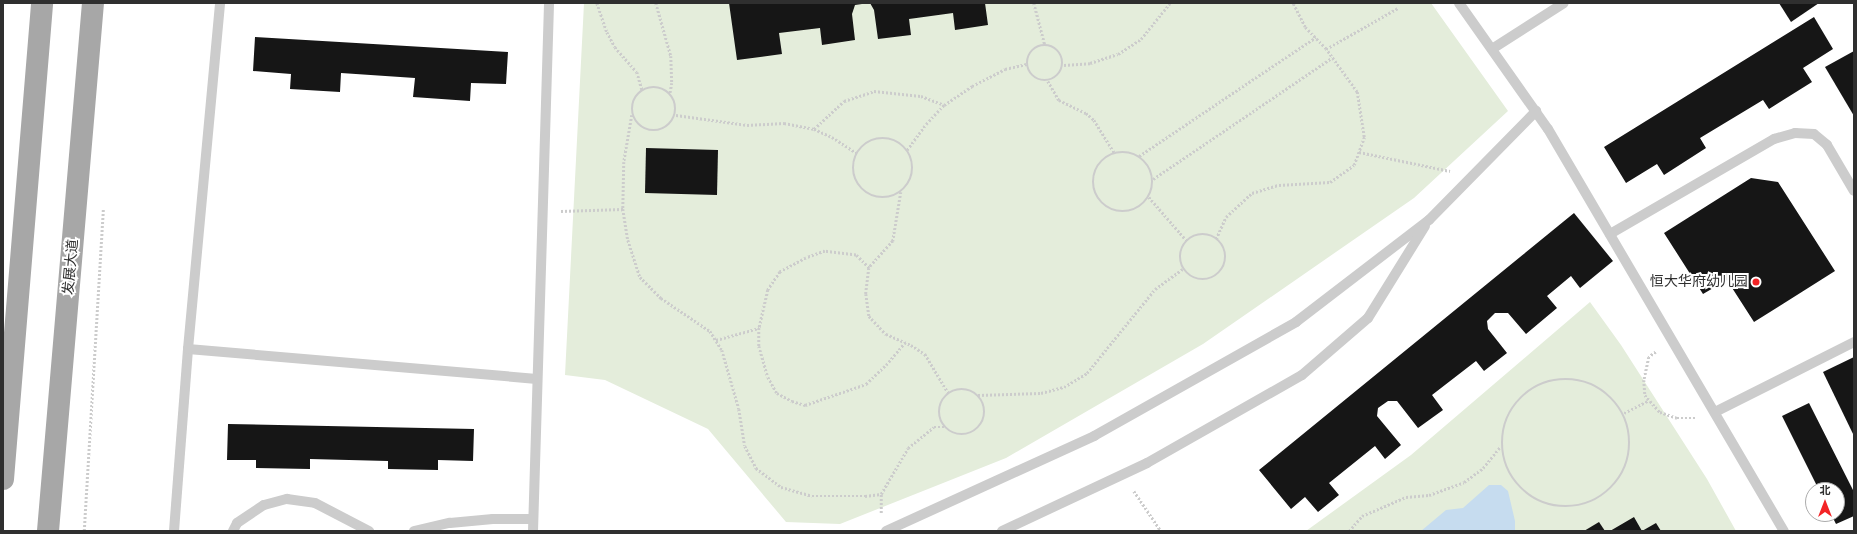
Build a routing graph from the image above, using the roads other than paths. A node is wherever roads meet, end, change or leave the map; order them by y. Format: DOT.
graph roads {
  1 [pos="42,3"];
  2 [pos="93,3"];
  3 [pos="220,3"];
  4 [pos="549,3"];
  5 [pos="1459,3"];
  6 [pos="1564,3"];
  7 [pos="1492,49"];
  8 [pos="1536,111"];
  9 [pos="1854,191"];
  10 [pos="1429,220"];
  11 [pos="1610,234"];
  12 [pos="1854,342"];
  13 [pos="188,349"];
  14 [pos="537,379"];
  15 [pos="1715,412"];
  16 [pos="3,479"];
  17 [pos="533,518"];
  18 [pos="48,531"];
  19 [pos="174,531"];
  20 [pos="233,531"];
  21 [pos="369,531"];
  22 [pos="414,531"];
  23 [pos="532,531"];
  24 [pos="886,531"];
  25 [pos="1002,531"];
  26 [pos="1784,531"];
  1 -- 16 [label="main road"];
  2 -- 18 [label="main road, 发展大道"];
  3 -- 13 [label="lane"];
  4 -- 14 [label="lane"];
  5 -- 7 [label="lane"];
  6 -- 7 [label="lane"];
  7 -- 8 [label="lane"];
  8 -- 10 [label="lane"];
  8 -- 11 [label="lane"];
  9 -- 11 [label="lane"];
  10 -- 24 [label="lane"];
  10 -- 25 [label="lane"];
  11 -- 15 [label="lane"];
  12 -- 15 [label="lane"];
  13 -- 14 [label="lane"];
  13 -- 19 [label="lane"];
  14 -- 17 [label="lane"];
  15 -- 26 [label="lane"];
  17 -- 22 [label="lane"];
  17 -- 23 [label="lane"];
  20 -- 21 [label="lane"];
}
